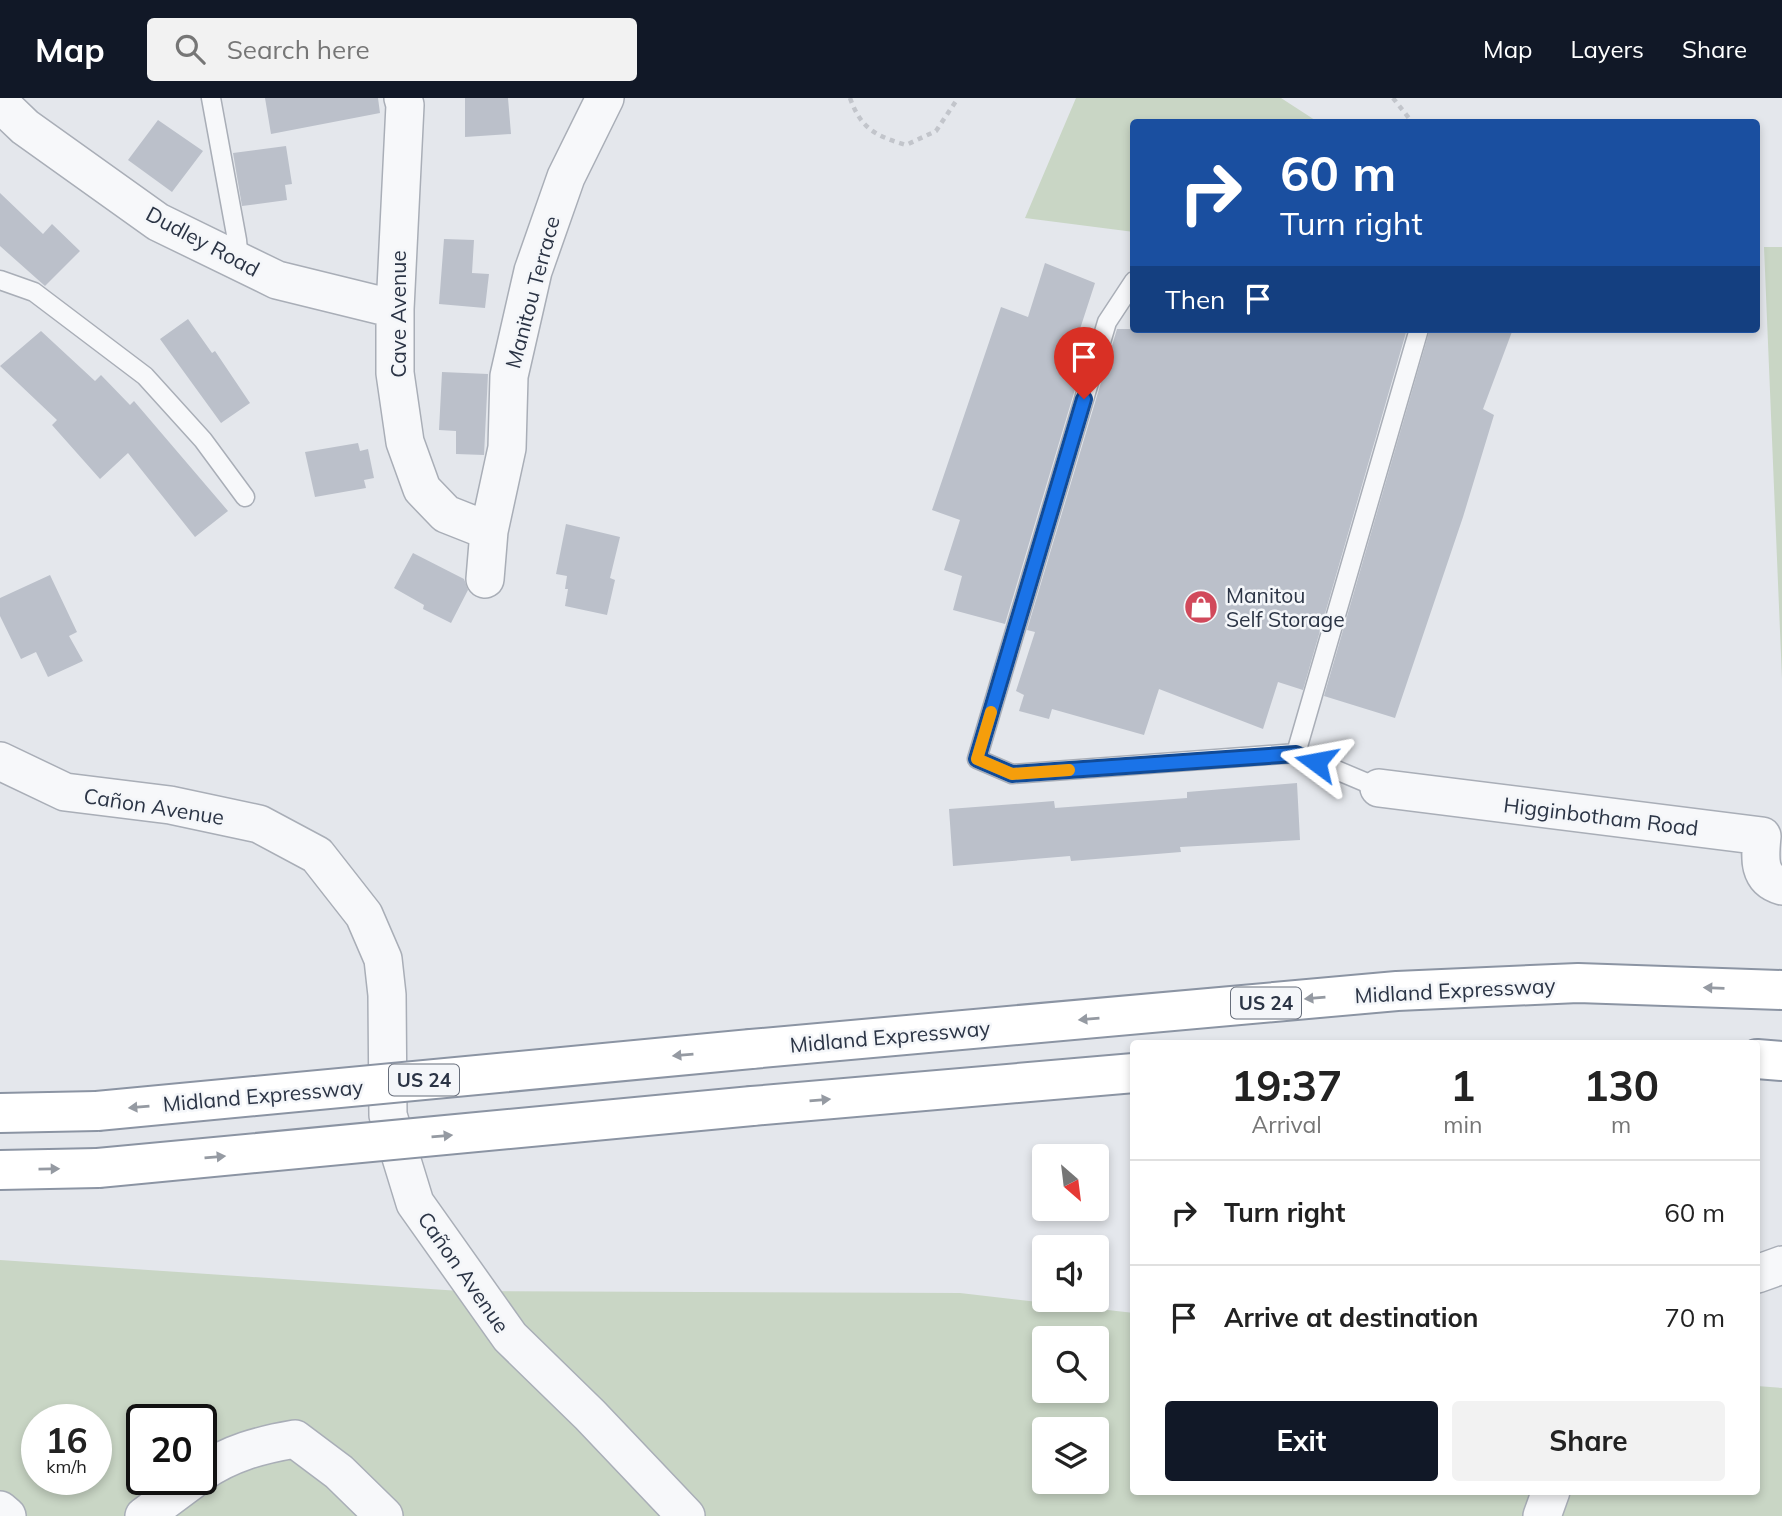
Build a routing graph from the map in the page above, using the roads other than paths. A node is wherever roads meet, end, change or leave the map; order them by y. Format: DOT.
graph roads {
  1 [pos="211,98"];
  2 [pos="403,98"];
  3 [pos="605,98"];
  4 [pos="0,103"];
  5 [pos="239,261"];
  6 [pos="0,280"];
  7 [pos="1130,287"];
  8 [pos="395,309"];
  9 [pos="1418,333"];
  10 [pos="245,496"];
  11 [pos="489,531"];
  12 [pos="485,579"];
  13 [pos="1296,754"];
  14 [pos="0,761"];
  15 [pos="1379,788"];
  16 [pos="1782,886"];
  17 [pos="1782,990"];
  18 [pos="1760,1059"];
  19 [pos="1782,1061"];
  20 [pos="1130,1073"];
  21 [pos="0,1113"];
  22 [pos="0,1170"];
  23 [pos="1782,1265"];
  24 [pos="1760,1273"];
  25 [pos="217,1462"];
  26 [pos="172,1495"];
  27 [pos="1550,1495"];
  28 [pos="0,1510"];
  29 [pos="7,1516"];
  30 [pos="144,1516"];
  31 [pos="384,1516"];
  32 [pos="686,1516"];
  33 [pos="1542,1516"];
  1 -- 5 [label="lane"];
  2 -- 8 [label="street, Cave Avenue"];
  3 -- 11 [label="street, Manitou Terrace"];
  4 -- 5 [label="street, Dudley Road"];
  5 -- 8 [label="street, Dudley Road"];
  6 -- 10 [label="lane"];
  7 -- 13 [label="lane"];
  8 -- 11 [label="street, Cave Avenue"];
  9 -- 13 [label="lane"];
  11 -- 12 [label="street, Manitou Terrace"];
  13 -- 15 [label="lane"];
  14 -- 32 [label="street, Cañon Avenue"];
  15 -- 16 [label="street, Higginbotham Road"];
  17 -- 21 [label="highway, Midland Expressway / US 24, one-way, bridge"];
  18 -- 19 [label="highway"];
  22 -- 20 [label="highway, one-way, bridge"];
  23 -- 24 [label="street"];
  25 -- 31 [label="street"];
  26 -- 30 [label="street"];
  27 -- 33 [label="street"];
  28 -- 29 [label="street"];
}
